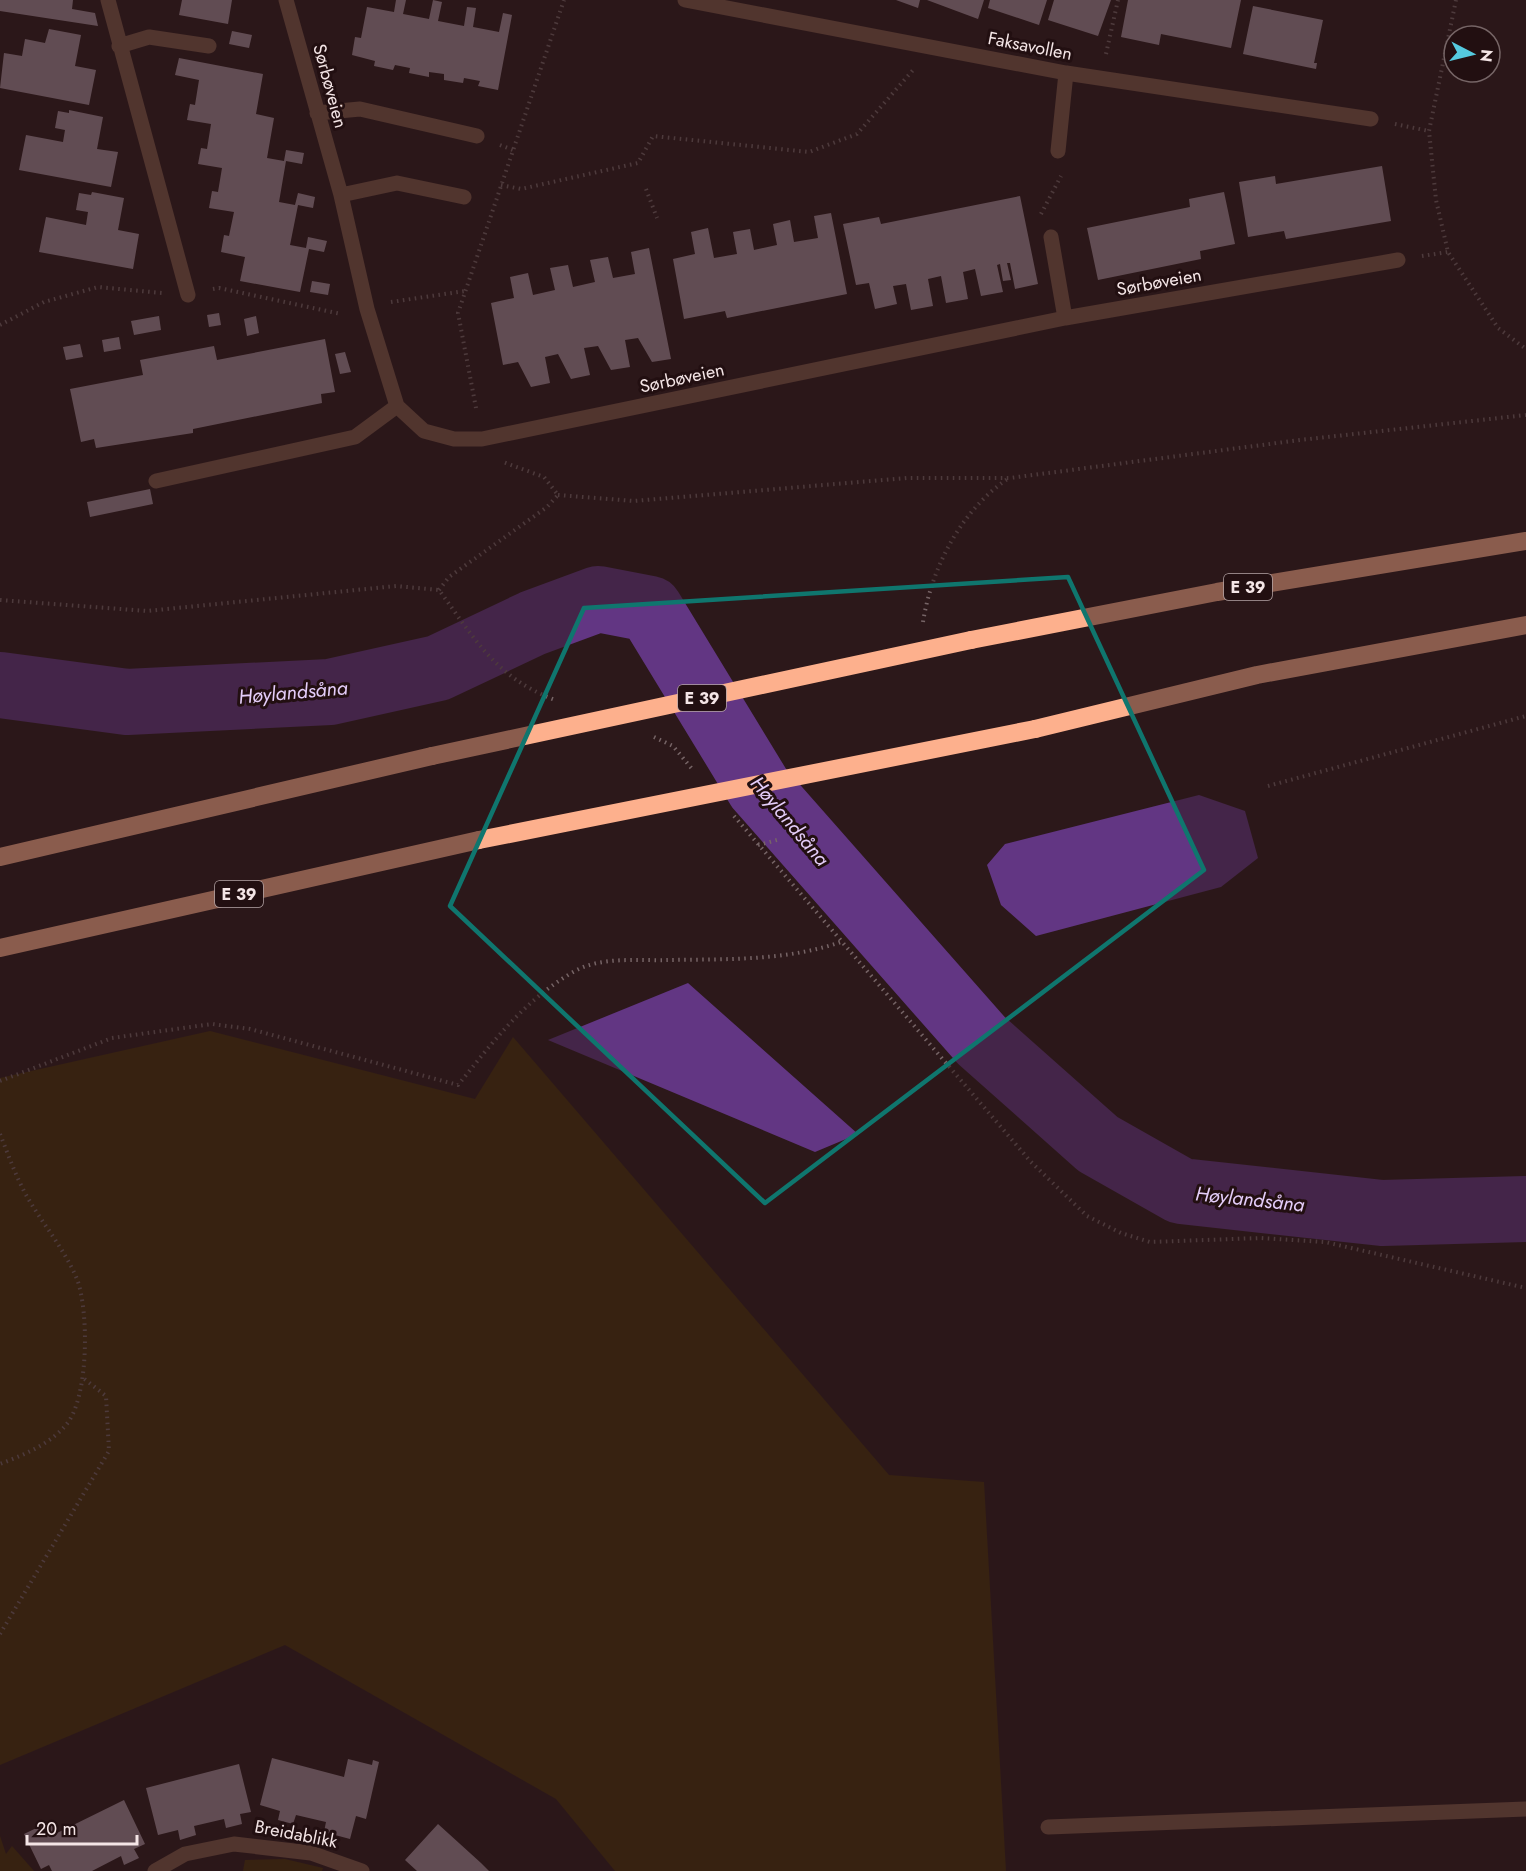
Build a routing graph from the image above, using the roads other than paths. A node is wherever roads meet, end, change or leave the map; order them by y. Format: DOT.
graph roads {
  1 [pos="108,0"];
  2 [pos="286,0"];
  3 [pos="685,0"];
  4 [pos="119,46"];
  5 [pos="209,46"];
  6 [pos="1066,73"];
  7 [pos="317,112"];
  8 [pos="1371,119"];
  9 [pos="477,136"];
  10 [pos="1059,151"];
  11 [pos="340,195"];
  12 [pos="464,196"];
  13 [pos="1051,237"];
  14 [pos="1398,260"];
  15 [pos="188,295"];
  16 [pos="1065,318"];
  17 [pos="398,406"];
  18 [pos="156,481"];
  19 [pos="1526,541"];
  20 [pos="1526,625"];
  21 [pos="0,856"];
  22 [pos="0,948"];
  23 [pos="1526,1809"];
  24 [pos="1048,1827"];
  25 [pos="155,1871"];
  26 [pos="362,1871"];
  1 -- 4 [label="street"];
  2 -- 7 [label="street, Sørbøveien"];
  3 -- 6 [label="street, Faksavollen"];
  4 -- 5 [label="street"];
  4 -- 15 [label="street"];
  6 -- 8 [label="street, Faksavollen"];
  6 -- 10 [label="street"];
  7 -- 9 [label="street"];
  7 -- 11 [label="street, Sørbøveien"];
  11 -- 12 [label="street"];
  11 -- 17 [label="street, Sørbøveien"];
  13 -- 16 [label="street"];
  14 -- 16 [label="street, Sørbøveien"];
  16 -- 17 [label="street, Sørbøveien"];
  17 -- 18 [label="street"];
  19 -- 21 [label="highway, E 39, bridge"];
  20 -- 22 [label="highway, E 39, bridge"];
  23 -- 24 [label="street"];
  25 -- 26 [label="street, Breidablikk"];
}
